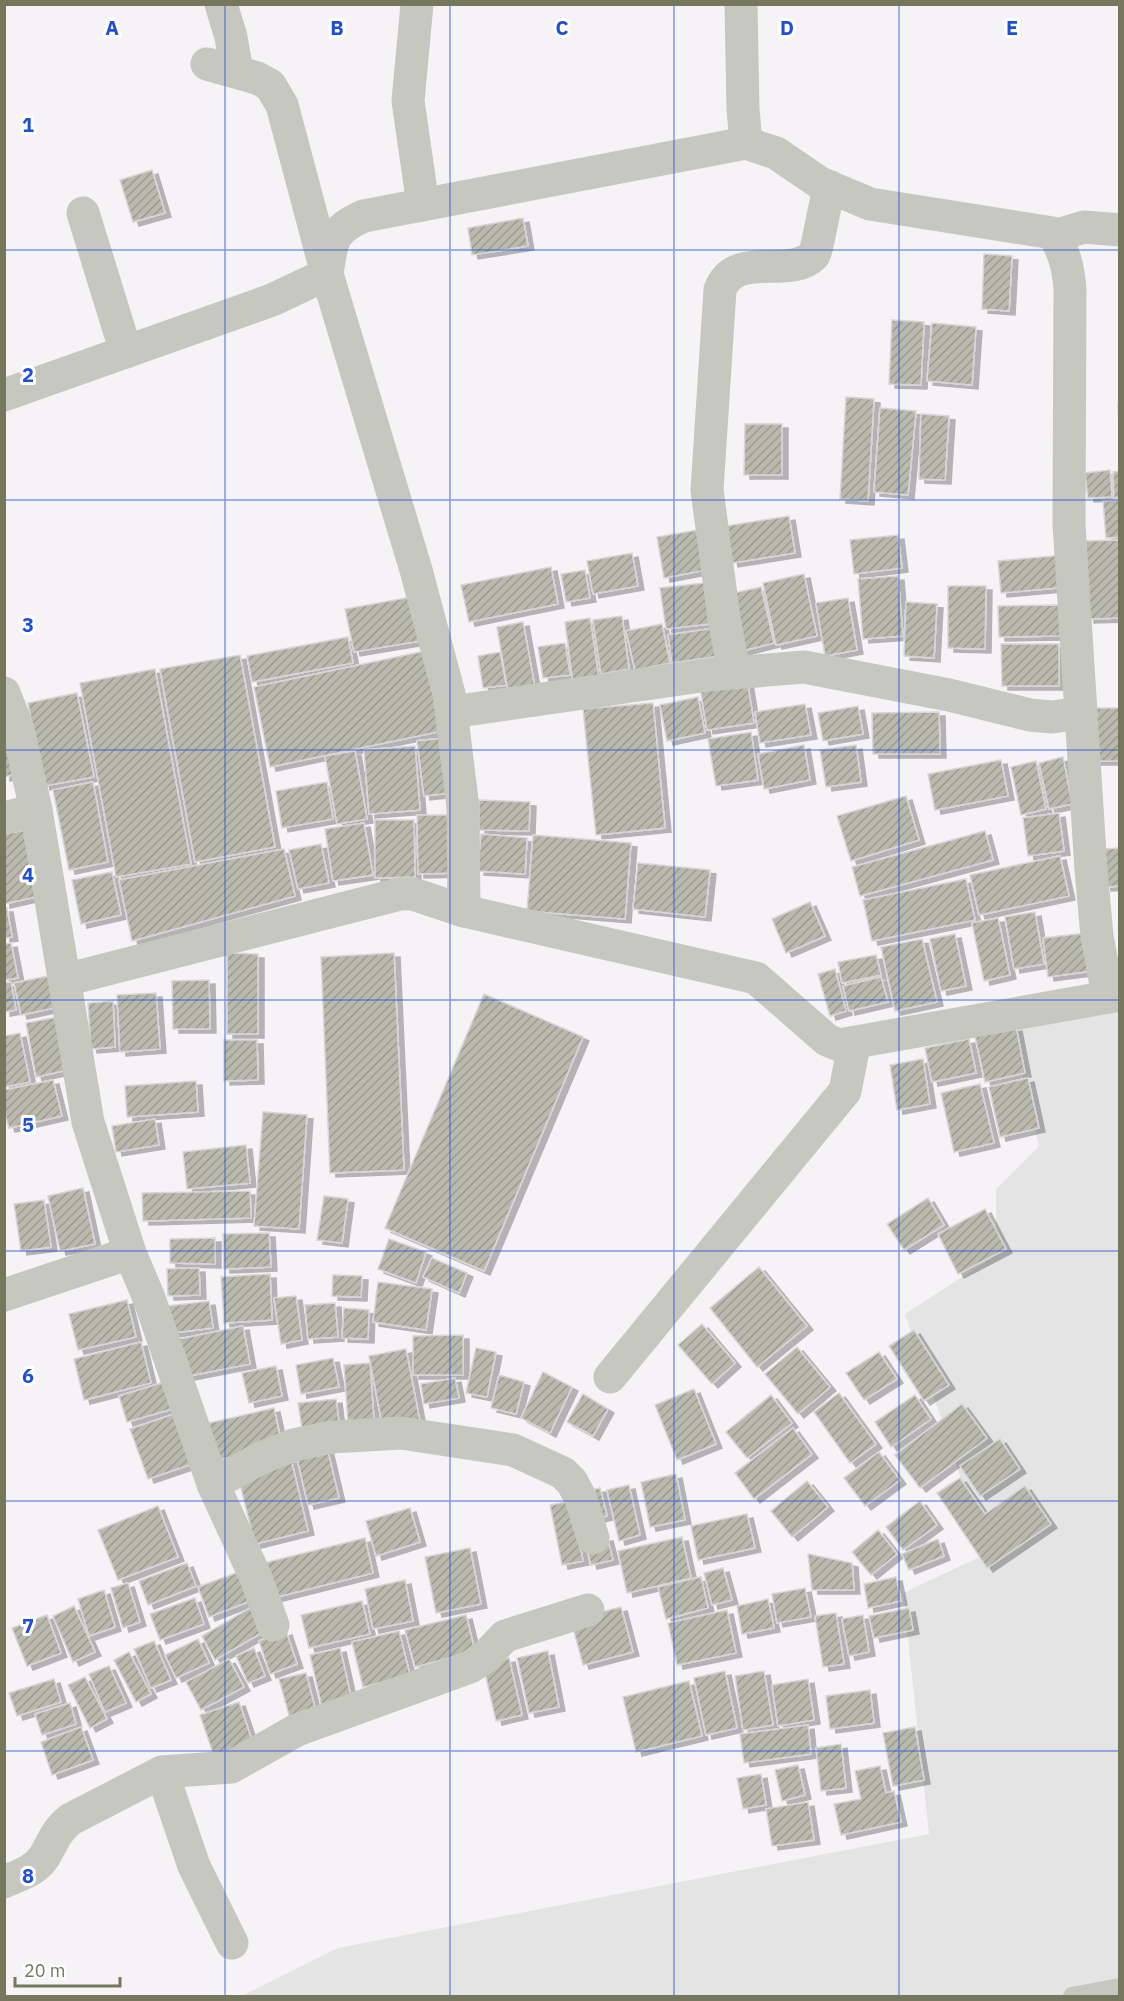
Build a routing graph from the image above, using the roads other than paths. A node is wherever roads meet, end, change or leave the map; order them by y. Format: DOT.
graph roads {
  1 [pos="221,4"];
  2 [pos="417,4"];
  3 [pos="741,4"];
  4 [pos="746,143"];
  5 [pos="830,187"];
  6 [pos="423,206"];
  7 [pos="82,213"];
  8 [pos="1119,230"];
  9 [pos="1055,236"];
  10 [pos="327,274"];
  11 [pos="126,352"];
  12 [pos="4,395"];
  13 [pos="734,672"];
  14 [pos="4,693"];
  15 [pos="452,712"];
  16 [pos="1081,713"];
  17 [pos="36,810"];
  18 [pos="4,818"];
  19 [pos="464,911"];
  20 [pos="65,980"];
  21 [pos="1114,996"];
  22 [pos="854,1045"];
  23 [pos="130,1253"];
  24 [pos="4,1295"];
  25 [pos="610,1377"];
  26 [pos="213,1484"];
  27 [pos="592,1538"];
  28 [pos="588,1610"];
  29 [pos="273,1625"];
  30 [pos="162,1772"];
  31 [pos="4,1882"];
  32 [pos="232,1943"];
  33 [pos="1119,1987"];
  34 [pos="1072,1996"];
  1 -- 10 [label="street"];
  2 -- 6 [label="street"];
  3 -- 4 [label="street"];
  4 -- 5 [label="street"];
  4 -- 6 [label="street"];
  5 -- 9 [label="street"];
  5 -- 13 [label="street"];
  6 -- 10 [label="street"];
  7 -- 11 [label="street"];
  8 -- 9 [label="street"];
  9 -- 16 [label="street"];
  10 -- 11 [label="street"];
  10 -- 15 [label="street"];
  11 -- 12 [label="street"];
  13 -- 15 [label="street"];
  13 -- 16 [label="street"];
  14 -- 17 [label="street"];
  15 -- 19 [label="street"];
  16 -- 21 [label="street"];
  17 -- 18 [label="street"];
  17 -- 20 [label="street"];
  19 -- 20 [label="street"];
  19 -- 22 [label="street"];
  20 -- 23 [label="street"];
  21 -- 22 [label="street"];
  22 -- 25 [label="street"];
  23 -- 24 [label="street"];
  23 -- 26 [label="street"];
  26 -- 27 [label="street"];
  26 -- 29 [label="street"];
  28 -- 30 [label="street"];
  30 -- 31 [label="street"];
  30 -- 32 [label="street"];
  33 -- 34 [label="lane"];
}
